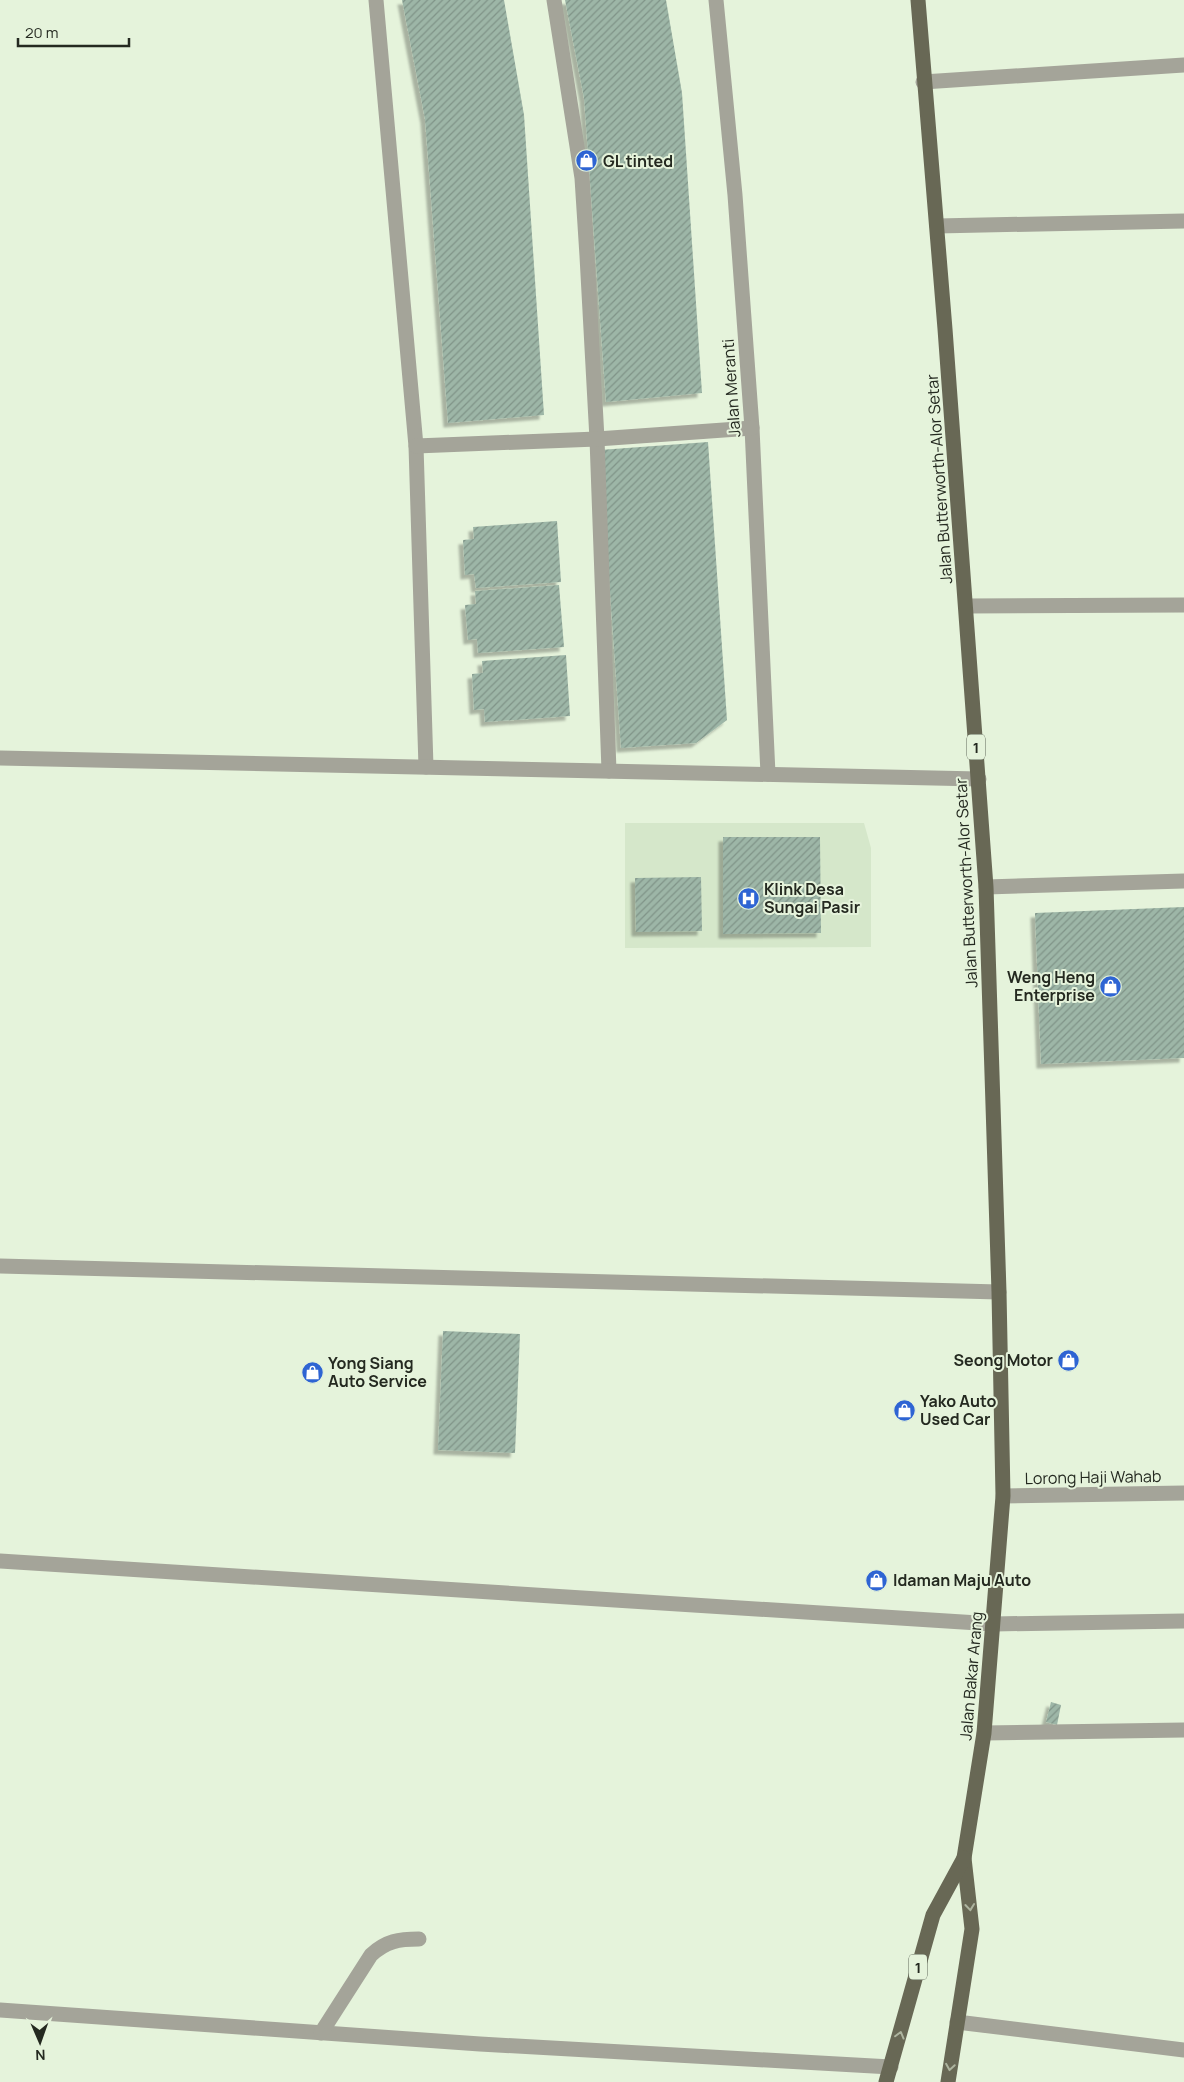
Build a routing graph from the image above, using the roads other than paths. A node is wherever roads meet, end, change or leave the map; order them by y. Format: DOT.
graph roads {
  1 [pos="376,0"];
  2 [pos="554,0"];
  3 [pos="716,0"];
  4 [pos="918,0"];
  5 [pos="1184,66"];
  6 [pos="924,82"];
  7 [pos="1184,221"];
  8 [pos="936,226"];
  9 [pos="752,428"];
  10 [pos="597,439"];
  11 [pos="416,446"];
  12 [pos="1184,605"];
  13 [pos="966,606"];
  14 [pos="0,758"];
  15 [pos="426,767"];
  16 [pos="609,771"];
  17 [pos="768,774"];
  18 [pos="978,779"];
  19 [pos="1184,881"];
  20 [pos="986,887"];
  21 [pos="0,1266"];
  22 [pos="999,1292"];
  23 [pos="1184,1493"];
  24 [pos="1003,1496"];
  25 [pos="0,1561"];
  26 [pos="1184,1621"];
  27 [pos="994,1624"];
  28 [pos="1184,1730"];
  29 [pos="984,1732"];
  30 [pos="964,1858"];
  31 [pos="419,1939"];
  32 [pos="0,2010"];
  33 [pos="958,2022"];
  34 [pos="321,2033"];
  35 [pos="1184,2050"];
  36 [pos="891,2067"];
  37 [pos="886,2082"];
  38 [pos="948,2082"];
  1 -- 11 [label="street"];
  2 -- 10 [label="street"];
  3 -- 9 [label="street, Jalan Meranti"];
  4 -- 6 [label="main road, Jalan Butterworth-Alor Setar / 1"];
  5 -- 6 [label="street"];
  6 -- 8 [label="main road, Jalan Butterworth-Alor Setar / 1"];
  7 -- 8 [label="street"];
  8 -- 13 [label="main road, Jalan Butterworth-Alor Setar / 1"];
  9 -- 10 [label="street"];
  9 -- 17 [label="street, Jalan Meranti"];
  10 -- 11 [label="street"];
  10 -- 16 [label="street"];
  11 -- 15 [label="street"];
  12 -- 13 [label="street"];
  13 -- 18 [label="main road, Jalan Butterworth-Alor Setar / 1"];
  14 -- 15 [label="street"];
  15 -- 16 [label="street"];
  16 -- 17 [label="street"];
  17 -- 18 [label="street"];
  18 -- 20 [label="main road, Jalan Butterworth-Alor Setar / 1"];
  19 -- 20 [label="street"];
  20 -- 22 [label="main road, Jalan Butterworth-Alor Setar / 1"];
  21 -- 22 [label="street"];
  22 -- 24 [label="main road, Jalan Butterworth-Alor Setar / 1"];
  23 -- 24 [label="street, Lorong Haji Wahab"];
  24 -- 27 [label="main road, Jalan Bakar Arang / 1"];
  25 -- 27 [label="street"];
  26 -- 27 [label="street"];
  27 -- 29 [label="main road, Jalan Bakar Arang / 1"];
  28 -- 29 [label="street"];
  29 -- 30 [label="main road, Jalan Bakar Arang / 1"];
  30 -- 33 [label="main road, Jalan Bakar Arang / 1, one-way"];
  36 -- 30 [label="main road, Jalan Bakar Arang / 1, one-way"];
  31 -- 34 [label="street"];
  32 -- 34 [label="street"];
  33 -- 35 [label="street"];
  33 -- 38 [label="main road, Jalan Bakar Arang / 1, one-way"];
  34 -- 36 [label="street"];
  36 -- 37 [label="main road, Jalan Bakar Arang / 1"];
}
